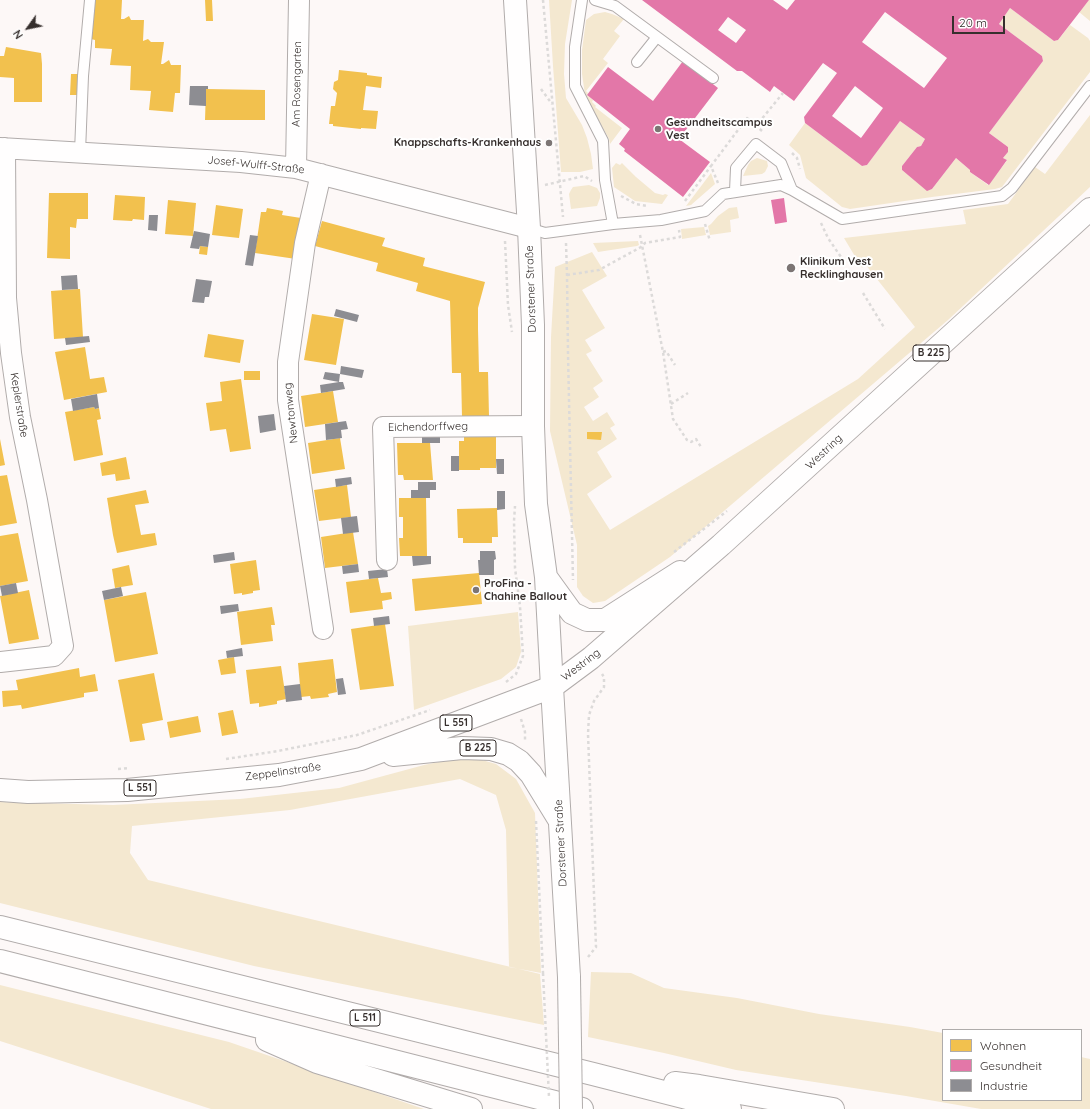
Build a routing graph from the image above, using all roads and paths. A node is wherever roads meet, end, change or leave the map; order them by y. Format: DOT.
graph roads {
  1 [pos="90,0"];
  2 [pos="299,0"];
  3 [pos="515,0"];
  4 [pos="543,0"];
  5 [pos="582,0"];
  6 [pos="595,0"];
  7 [pos="657,37"];
  8 [pos="637,62"];
  9 [pos="714,78"];
  10 [pos="1090,86"];
  11 [pos="3,148"];
  12 [pos="80,152"];
  13 [pos="711,166"];
  14 [pos="296,168"];
  15 [pos="321,174"];
  16 [pos="560,183"];
  17 [pos="607,188"];
  18 [pos="792,190"];
  19 [pos="735,191"];
  20 [pos="636,204"];
  21 [pos="683,204"];
  22 [pos="649,206"];
  23 [pos="1090,209"];
  24 [pos="638,222"];
  25 [pos="613,224"];
  26 [pos="705,224"];
  27 [pos="529,228"];
  28 [pos="565,230"];
  29 [pos="710,242"];
  30 [pos="863,292"];
  31 [pos="885,329"];
  32 [pos="663,352"];
  33 [pos="675,365"];
  34 [pos="688,393"];
  35 [pos="671,404"];
  36 [pos="533,426"];
  37 [pos="701,447"];
  38 [pos="721,545"];
  39 [pos="387,560"];
  40 [pos="546,577"];
  41 [pos="573,583"];
  42 [pos="323,628"];
  43 [pos="523,640"];
  44 [pos="591,658"];
  45 [pos="0,662"];
  46 [pos="552,687"];
  47 [pos="511,702"];
  48 [pos="437,708"];
  49 [pos="361,759"];
  50 [pos="218,760"];
  51 [pos="519,761"];
  52 [pos="135,768"];
  53 [pos="112,769"];
  54 [pos="0,790"];
  55 [pos="536,819"];
  56 [pos="560,821"];
  57 [pos="0,927"];
  58 [pos="0,961"];
  59 [pos="569,977"];
  60 [pos="210,1015"];
  61 [pos="596,1074"];
  62 [pos="550,1101"];
  63 [pos="471,1109"];
  64 [pos="571,1109"];
  65 [pos="582,1109"];
  66 [pos="730,1109"];
  67 [pos="833,1109"];
  1 -- 12 [label="lane"];
  2 -- 14 [label="street, Am Rosengarten"];
  3 -- 27 [label="main road, Dorstener Straße"];
  4 -- 16 [label="path"];
  5 -- 17 [label="lane"];
  6 -- 7 [label="lane"];
  7 -- 8 [label="lane"];
  7 -- 9 [label="lane"];
  10 -- 18 [label="lane"];
  11 -- 12 [label="street, Josef-Wulff-Straße"];
  11 -- 45 [label="street, Keplerstraße"];
  12 -- 14 [label="street, Josef-Wulff-Straße"];
  13 -- 21 [label="path"];
  14 -- 15 [label="street, Josef-Wulff-Straße"];
  15 -- 27 [label="street, Josef-Wulff-Straße"];
  15 -- 42 [label="street, Newtonweg"];
  16 -- 17 [label="path"];
  16 -- 28 [label="path"];
  17 -- 20 [label="path"];
  17 -- 25 [label="lane"];
  18 -- 19 [label="lane"];
  18 -- 19 [label="lane"];
  19 -- 24 [label="lane"];
  20 -- 22 [label="path"];
  20 -- 24 [label="path"];
  23 -- 38 [label="main road, Westring / B 225"];
  24 -- 25 [label="lane"];
  24 -- 32 [label="path"];
  25 -- 28 [label="lane"];
  26 -- 29 [label="path"];
  27 -- 28 [label="lane"];
  27 -- 36 [label="main road, Dorstener Straße"];
  28 -- 41 [label="path"];
  30 -- 31 [label="path"];
  32 -- 33 [label="path"];
  32 -- 35 [label="path"];
  34 -- 35 [label="path"];
  35 -- 37 [label="path"];
  36 -- 39 [label="street, Eichendorffweg"];
  36 -- 40 [label="main road, Dorstener Straße"];
  38 -- 40 [label="main road, Dorstener Straße"];
  38 -- 44 [label="main road, Westring / B 225"];
  40 -- 46 [label="main road, Dorstener Straße"];
  43 -- 47 [label="path"];
  44 -- 46 [label="main road, Westring / B 225"];
  44 -- 59 [label="path"];
  46 -- 47 [label="main road, Zeppelinstraße / L 551"];
  46 -- 56 [label="main road, Dorstener Straße / B 225"];
  47 -- 49 [label="main road, Zeppelinstraße / L 551"];
  47 -- 51 [label="path"];
  48 -- 50 [label="path"];
  49 -- 51 [label="main road, B 225"];
  49 -- 54 [label="main road, Zeppelinstraße / L 551"];
  51 -- 56 [label="main road, B 225"];
  52 -- 53 [label="path"];
  55 -- 62 [label="path, bridge"];
  56 -- 59 [label="main road, Dorstener Straße / B 225"];
  57 -- 61 [label="main road, L 511"];
  58 -- 60 [label="main road"];
  59 -- 64 [label="main road, Dorstener Straße / B 225, bridge"];
  60 -- 63 [label="main road"];
  60 -- 65 [label="main road"];
  61 -- 66 [label="main road, L 511"];
  61 -- 67 [label="main road"];
}
